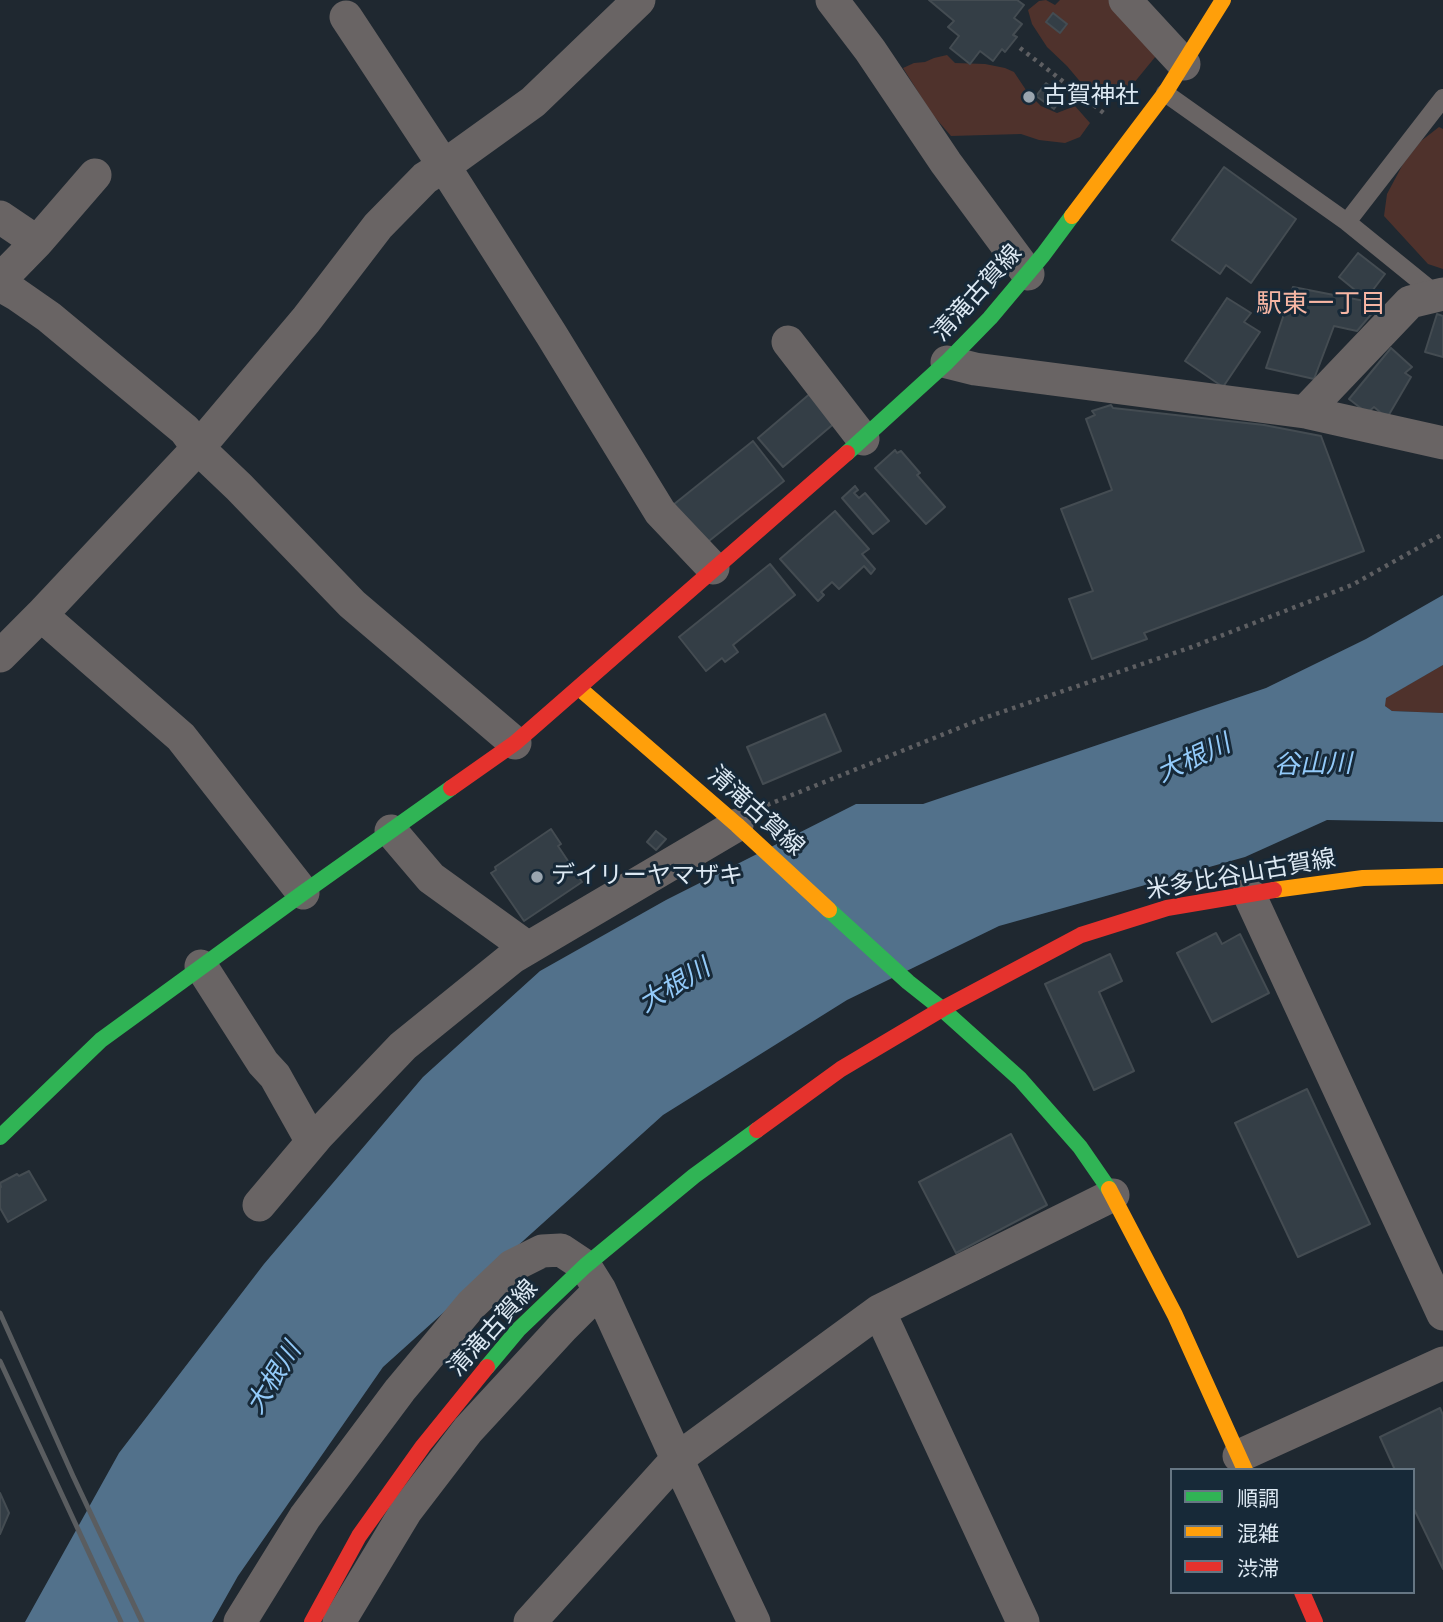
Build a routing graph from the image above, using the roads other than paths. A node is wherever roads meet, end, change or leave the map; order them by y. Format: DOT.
graph roads {
  1 [pos="639,0"];
  2 [pos="832,0"];
  3 [pos="1125,0"];
  4 [pos="1223,0"];
  5 [pos="346,17"];
  6 [pos="1184,64"];
  7 [pos="1165,93"];
  8 [pos="1443,98"];
  9 [pos="444,166"];
  10 [pos="95,176"];
  11 [pos="0,217"];
  12 [pos="1347,222"];
  13 [pos="37,242"];
  14 [pos="1028,274"];
  15 [pos="0,283"];
  16 [pos="1440,295"];
  17 [pos="788,342"];
  18 [pos="947,362"];
  19 [pos="1306,411"];
  20 [pos="863,439"];
  21 [pos="1443,443"];
  22 [pos="198,448"];
  23 [pos="713,568"];
  24 [pos="41,615"];
  25 [pos="0,656"];
  26 [pos="579,688"];
  27 [pos="515,744"];
  28 [pos="737,825"];
  29 [pos="391,831"];
  30 [pos="1443,876"];
  31 [pos="303,892"];
  32 [pos="1249,894"];
  33 [pos="528,948"];
  34 [pos="201,966"];
  35 [pos="942,1009"];
  36 [pos="0,1137"];
  37 [pos="312,1142"];
  38 [pos="1113,1195"];
  39 [pos="259,1205"];
  40 [pos="593,1278"];
  41 [pos="879,1311"];
  42 [pos="1443,1314"];
  43 [pos="1443,1363"];
  44 [pos="677,1459"];
  45 [pos="1242,1463"];
  46 [pos="1303,1594"];
  47 [pos="240,1622"];
  48 [pos="312,1622"];
  49 [pos="339,1622"];
  50 [pos="530,1622"];
  51 [pos="754,1622"];
  52 [pos="1023,1622"];
  53 [pos="1315,1622"];
  1 -- 9 [label="street"];
  2 -- 14 [label="street"];
  3 -- 6 [label="street"];
  4 -- 6 [label="main road, 清滝古賀線"];
  5 -- 9 [label="street"];
  6 -- 7 [label="main road, 清滝古賀線"];
  7 -- 12 [label="lane"];
  7 -- 14 [label="main road, 清滝古賀線"];
  8 -- 12 [label="lane"];
  9 -- 22 [label="street"];
  9 -- 23 [label="street"];
  10 -- 13 [label="street"];
  11 -- 13 [label="street"];
  12 -- 16 [label="lane"];
  13 -- 15 [label="street"];
  14 -- 18 [label="main road, 清滝古賀線"];
  15 -- 22 [label="street"];
  16 -- 19 [label="street"];
  17 -- 20 [label="street"];
  18 -- 19 [label="street"];
  18 -- 20 [label="main road, 清滝古賀線"];
  19 -- 21 [label="street"];
  20 -- 23 [label="main road, 清滝古賀線"];
  22 -- 24 [label="street"];
  22 -- 27 [label="street"];
  23 -- 26 [label="main road, 清滝古賀線"];
  24 -- 25 [label="street"];
  24 -- 31 [label="street"];
  26 -- 27 [label="main road"];
  26 -- 28 [label="main road, 清滝古賀線"];
  27 -- 29 [label="main road"];
  28 -- 33 [label="street"];
  28 -- 35 [label="main road, 清滝古賀線"];
  29 -- 31 [label="main road"];
  29 -- 33 [label="street"];
  30 -- 32 [label="main road, 米多比谷山古賀線"];
  31 -- 34 [label="main road"];
  32 -- 35 [label="main road, 米多比谷山古賀線"];
  32 -- 42 [label="street"];
  33 -- 37 [label="street"];
  34 -- 36 [label="main road"];
  34 -- 37 [label="street"];
  35 -- 38 [label="main road"];
  35 -- 40 [label="main road, 清滝古賀線"];
  37 -- 39 [label="street"];
  38 -- 41 [label="street"];
  38 -- 45 [label="main road"];
  40 -- 44 [label="street"];
  40 -- 47 [label="street"];
  40 -- 48 [label="main road, 清滝古賀線"];
  40 -- 49 [label="street"];
  41 -- 44 [label="street"];
  41 -- 52 [label="street"];
  43 -- 45 [label="street"];
  44 -- 50 [label="street"];
  44 -- 51 [label="street"];
  46 -- 53 [label="main road"];
}
